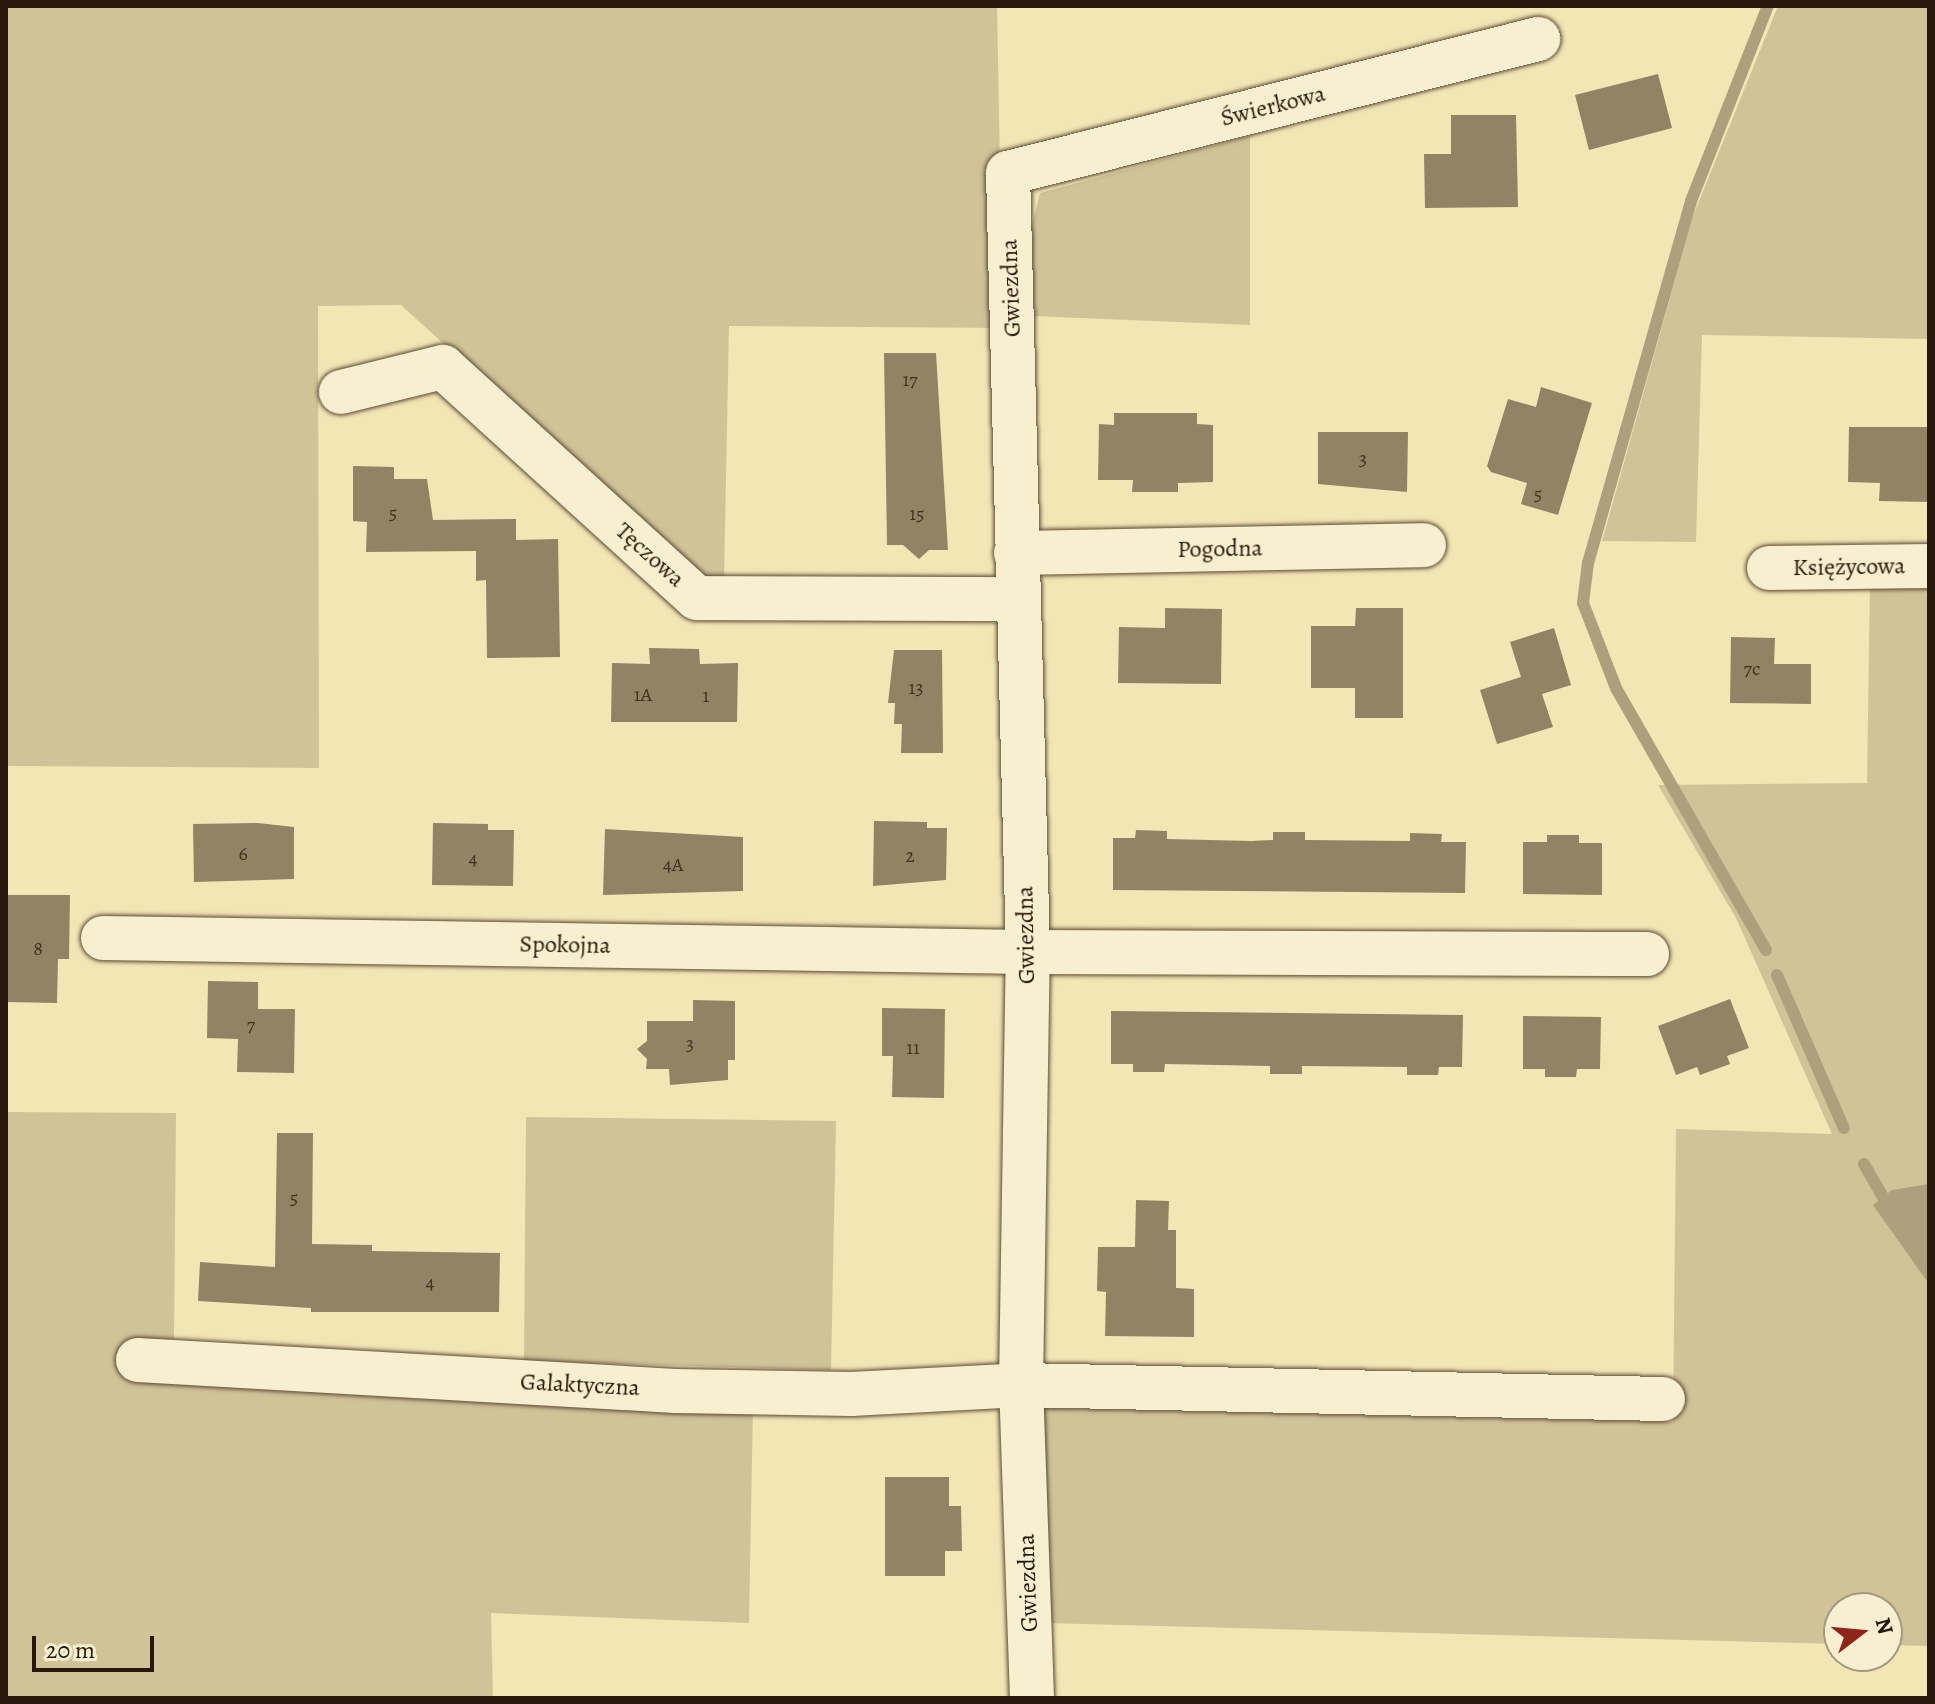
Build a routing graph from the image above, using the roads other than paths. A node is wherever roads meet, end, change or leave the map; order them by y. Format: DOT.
graph roads {
  1 [pos="1538,39"];
  2 [pos="1008,173"];
  3 [pos="341,392"];
  4 [pos="1424,545"];
  5 [pos="1016,553"];
  6 [pos="1929,566"];
  7 [pos="1769,568"];
  8 [pos="1017,599"];
  9 [pos="103,938"];
  10 [pos="1028,952"];
  11 [pos="1647,954"];
  12 [pos="138,1360"];
  13 [pos="1021,1385"];
  14 [pos="1663,1399"];
  15 [pos="1032,1698"];
  1 -- 2 [label="street, Świerkowa"];
  2 -- 5 [label="street, Gwiezdna"];
  3 -- 8 [label="street, Tęczowa"];
  4 -- 5 [label="street, Pogodna"];
  5 -- 8 [label="street, Gwiezdna"];
  6 -- 7 [label="street, Księżycowa"];
  8 -- 10 [label="street, Gwiezdna"];
  9 -- 10 [label="street, Spokojna"];
  10 -- 11 [label="street, Spokojna"];
  10 -- 13 [label="street, Gwiezdna"];
  12 -- 13 [label="street, Galaktyczna"];
  13 -- 14 [label="street, Galaktyczna"];
  13 -- 15 [label="street, Gwiezdna"];
}
